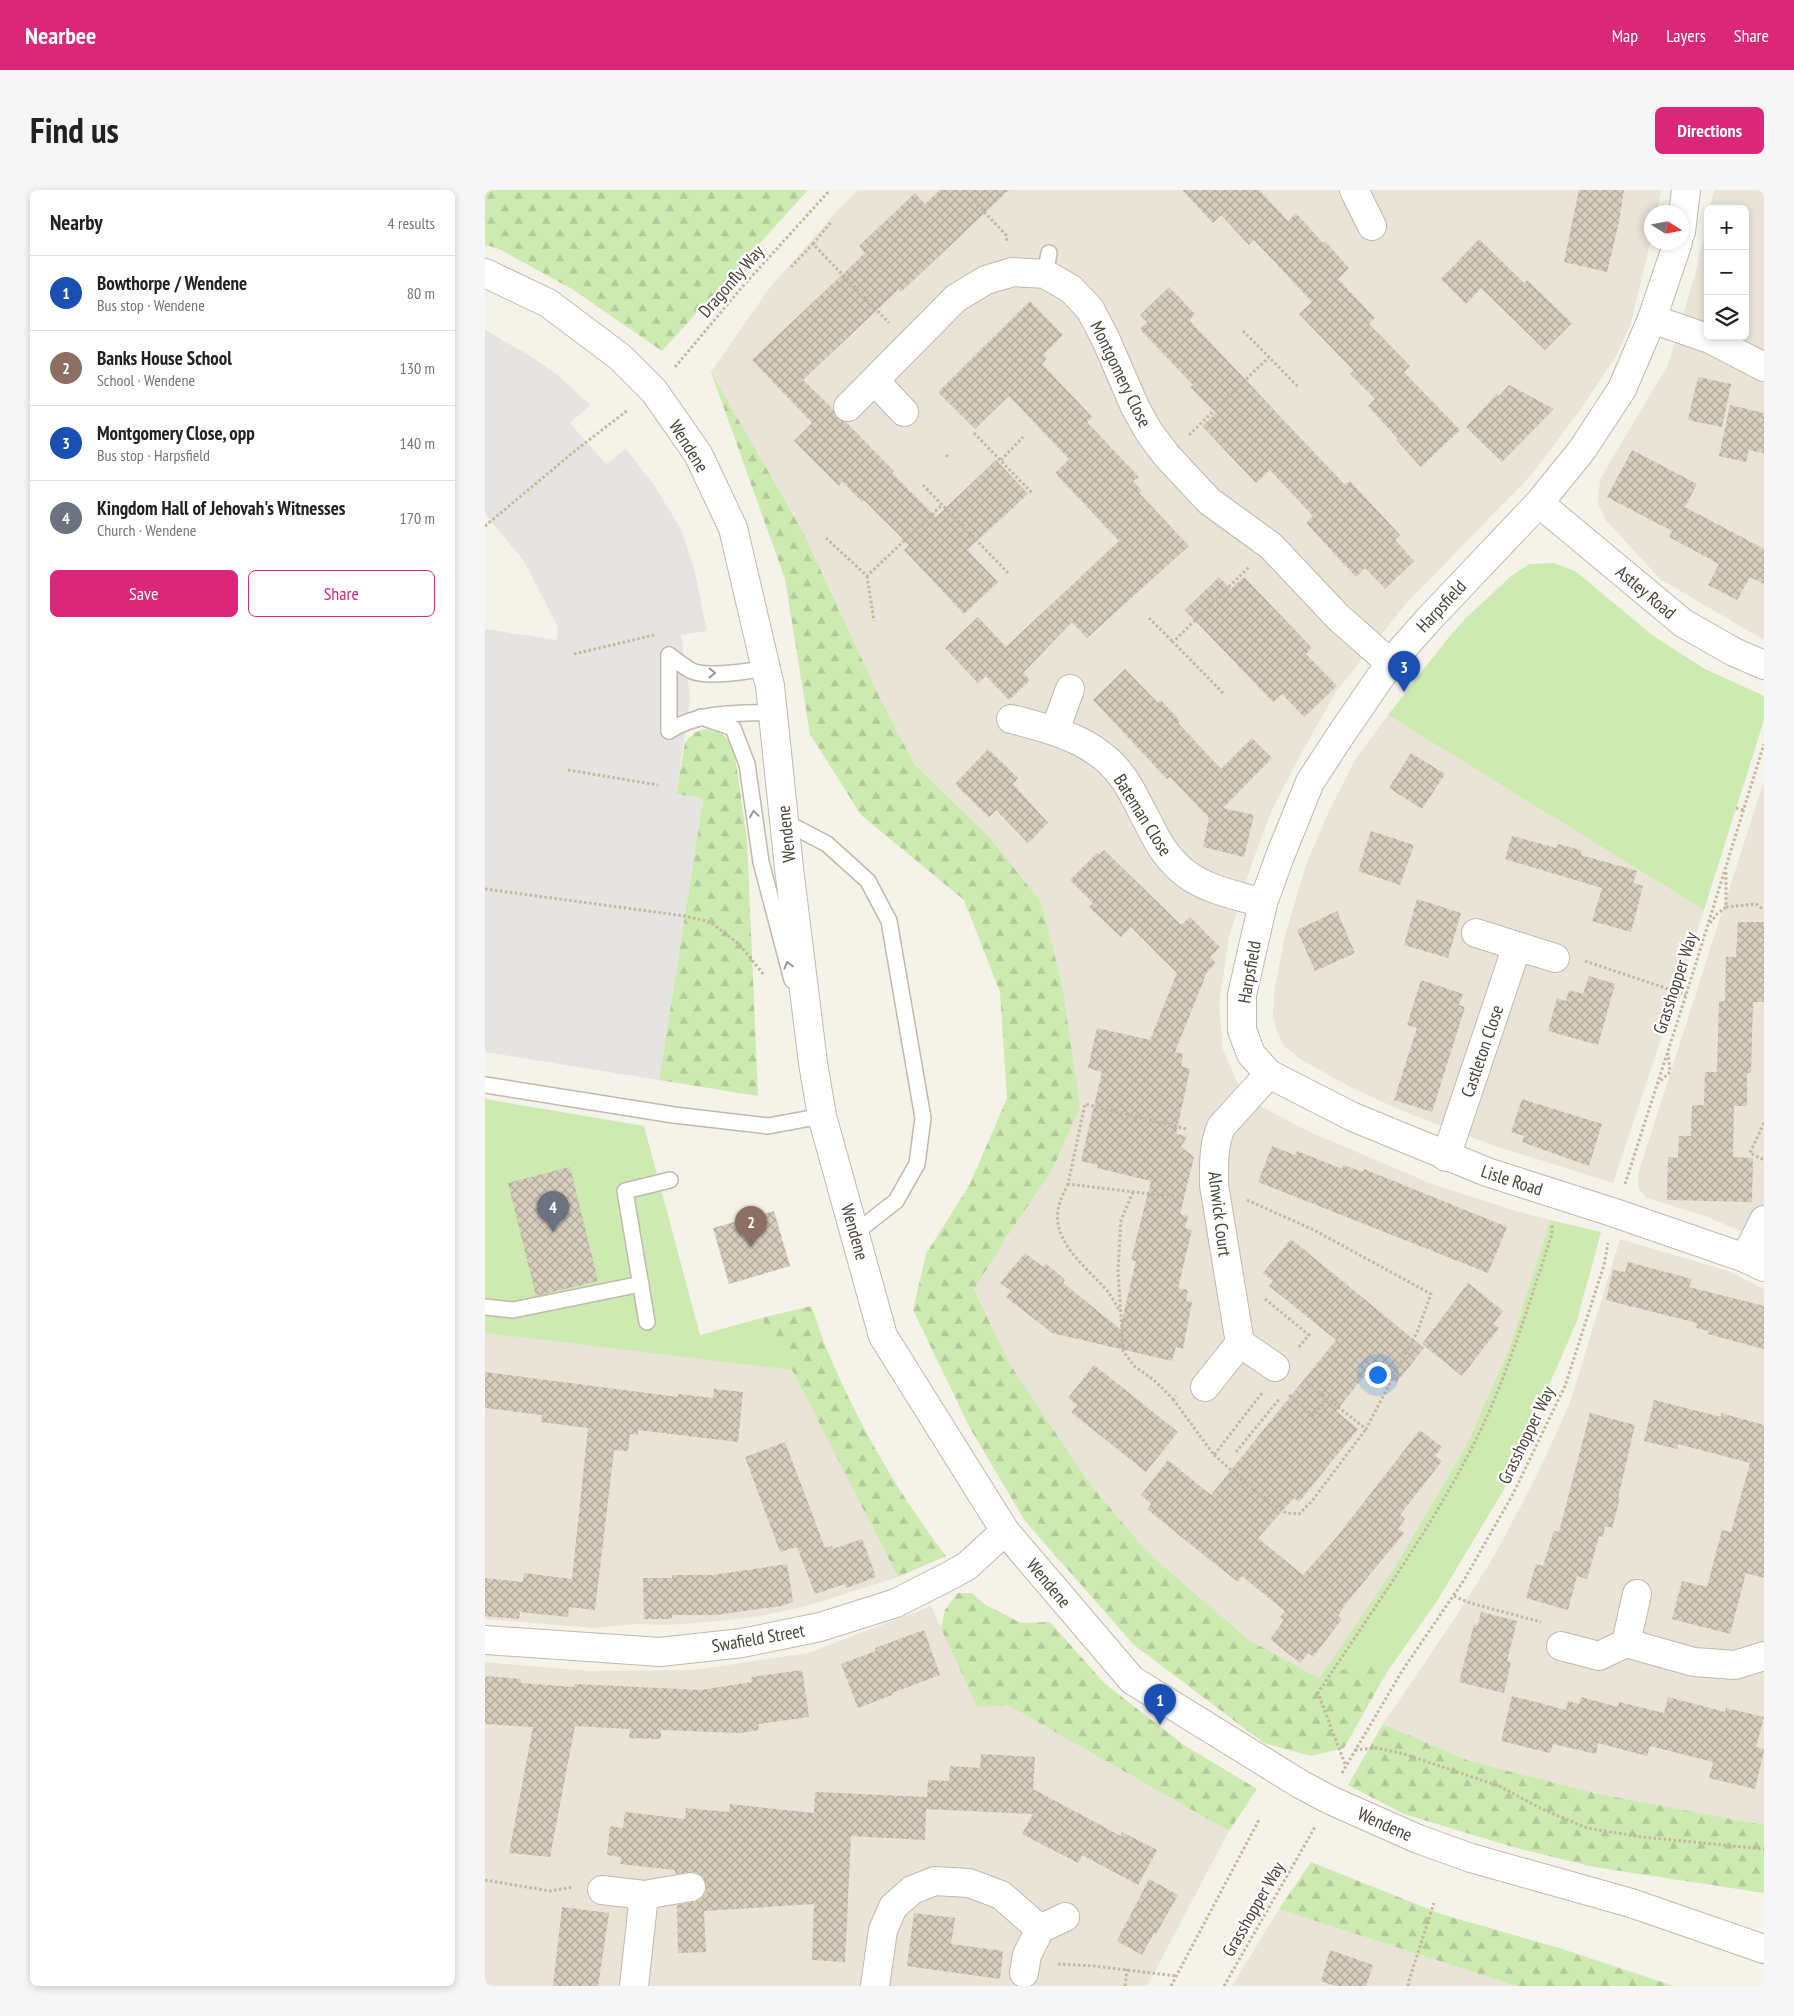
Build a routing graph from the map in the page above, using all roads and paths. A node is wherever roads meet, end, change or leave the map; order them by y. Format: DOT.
graph roads {
  1 [pos="1354,190"];
  2 [pos="1686,190"];
  3 [pos="828,191"];
  4 [pos="974,201"];
  5 [pos="1684,205"];
  6 [pos="832,221"];
  7 [pos="1373,226"];
  8 [pos="813,244"];
  9 [pos="1675,250"];
  10 [pos="791,267"];
  11 [pos="1013,272"];
  12 [pos="485,273"];
  13 [pos="1652,319"];
  14 [pos="1243,330"];
  15 [pos="910,345"];
  16 [pos="1269,357"];
  17 [pos="1764,367"];
  18 [pos="875,381"];
  19 [pos="1299,388"];
  20 [pos="654,391"];
  21 [pos="848,407"];
  22 [pos="904,412"];
  23 [pos="974,433"];
  24 [pos="1023,437"];
  25 [pos="1167,456"];
  26 [pos="1001,460"];
  27 [pos="923,485"];
  28 [pos="1033,494"];
  29 [pos="1539,503"];
  30 [pos="942,504"];
  31 [pos="485,526"];
  32 [pos="826,538"];
  33 [pos="1271,546"];
  34 [pos="1009,575"];
  35 [pos="867,576"];
  36 [pos="1149,618"];
  37 [pos="874,621"];
  38 [pos="663,632"];
  39 [pos="1173,642"];
  40 [pos="574,654"];
  41 [pos="1390,663"];
  42 [pos="1764,665"];
  43 [pos="767,668"];
  44 [pos="1070,689"];
  45 [pos="1223,693"];
  46 [pos="773,712"];
  47 [pos="701,717"];
  48 [pos="1011,719"];
  49 [pos="1055,730"];
  50 [pos="1764,744"];
  51 [pos="568,770"];
  52 [pos="658,785"];
  53 [pos="1736,808"];
  54 [pos="1744,810"];
  55 [pos="785,822"];
  56 [pos="1726,868"];
  57 [pos="485,889"];
  58 [pos="1263,903"];
  59 [pos="1726,907"];
  60 [pos="1764,910"];
  61 [pos="1709,925"];
  62 [pos="1476,933"];
  63 [pos="1517,946"];
  64 [pos="1555,958"];
  65 [pos="764,976"];
  66 [pos="1686,995"];
  67 [pos="1668,1049"];
  68 [pos="813,1063"];
  69 [pos="1269,1074"];
  70 [pos="485,1085"];
  71 [pos="1657,1085"];
  72 [pos="822,1116"];
  73 [pos="1764,1123"];
  74 [pos="1217,1136"];
  75 [pos="1446,1157"];
  76 [pos="1764,1160"];
  77 [pos="670,1180"];
  78 [pos="1068,1184"];
  79 [pos="1544,1191"];
  80 [pos="1133,1192"];
  81 [pos="1216,1193"];
  82 [pos="1615,1213"];
  83 [pos="1764,1220"];
  84 [pos="855,1233"];
  85 [pos="1755,1262"];
  86 [pos="641,1284"];
  87 [pos="1264,1299"];
  88 [pos="485,1307"];
  89 [pos="1119,1310"];
  90 [pos="647,1322"];
  91 [pos="1240,1343"];
  92 [pos="1280,1366"];
  93 [pos="1205,1387"];
  94 [pos="1327,1398"];
  95 [pos="1173,1399"];
  96 [pos="1366,1429"];
  97 [pos="1236,1452"];
  98 [pos="1214,1455"];
  99 [pos="1005,1531"];
  100 [pos="1637,1594"];
  101 [pos="1454,1596"];
  102 [pos="485,1640"];
  103 [pos="1626,1644"];
  104 [pos="1561,1646"];
  105 [pos="1764,1656"];
  106 [pos="1354,1750"];
  107 [pos="1260,1818"];
  108 [pos="1305,1846"];
  109 [pos="1764,1849"];
  110 [pos="485,1880"];
  111 [pos="691,1887"];
  112 [pos="591,1888"];
  113 [pos="644,1895"];
  114 [pos="1435,1903"];
  115 [pos="1631,1903"];
  116 [pos="1065,1917"];
  117 [pos="1040,1929"];
  118 [pos="1764,1930"];
  119 [pos="1764,1949"];
  120 [pos="1025,1964"];
  121 [pos="1127,1969"];
  122 [pos="1177,1976"];
  123 [pos="634,1986"];
  124 [pos="875,1986"];
  125 [pos="1125,1986"];
  126 [pos="1171,1986"];
  127 [pos="1224,1986"];
  128 [pos="1409,1986"];
  1 -- 7 [label="street"];
  2 -- 5 [label="street"];
  3 -- 20 [label="path, Dragonfly Way"];
  4 -- 11 [label="path"];
  6 -- 8 [label="path"];
  8 -- 10 [label="path"];
  8 -- 15 [label="path"];
  9 -- 13 [label="street, Harpsfield"];
  11 -- 15 [label="street, Montgomery Close"];
  11 -- 25 [label="street, Montgomery Close"];
  12 -- 20 [label="street, Wendene"];
  13 -- 17 [label="street"];
  13 -- 29 [label="street, Harpsfield"];
  14 -- 16 [label="path"];
  15 -- 18 [label="street, Montgomery Close"];
  16 -- 19 [label="path"];
  16 -- 25 [label="path"];
  18 -- 21 [label="street, Montgomery Close"];
  18 -- 22 [label="street"];
  20 -- 31 [label="path, Dragonfly Way"];
  20 -- 43 [label="street, Wendene"];
  23 -- 26 [label="path"];
  24 -- 26 [label="path"];
  25 -- 33 [label="street, Montgomery Close"];
  26 -- 28 [label="path"];
  27 -- 30 [label="path"];
  29 -- 41 [label="street, Harpsfield"];
  29 -- 42 [label="street, Astley Road"];
  30 -- 34 [label="path"];
  30 -- 35 [label="path"];
  32 -- 35 [label="path"];
  33 -- 39 [label="path"];
  33 -- 41 [label="street, Montgomery Close"];
  35 -- 37 [label="path"];
  36 -- 39 [label="path"];
  38 -- 40 [label="path"];
  39 -- 45 [label="path"];
  41 -- 58 [label="street, Harpsfield"];
  43 -- 46 [label="street, Wendene"];
  47 -- 43 [label="lane, one-way"];
  44 -- 49 [label="street"];
  46 -- 47 [label="lane"];
  46 -- 55 [label="street, Wendene"];
  68 -- 47 [label="lane, one-way"];
  48 -- 49 [label="street, Bateman Close"];
  49 -- 58 [label="street, Bateman Close"];
  50 -- 54 [label="path, Grasshopper Way"];
  51 -- 52 [label="path"];
  53 -- 54 [label="path"];
  54 -- 56 [label="path, Grasshopper Way"];
  55 -- 68 [label="street, Wendene"];
  55 -- 84 [label="lane"];
  56 -- 59 [label="path, Grasshopper Way"];
  56 -- 61 [label="path, Grasshopper Way"];
  57 -- 65 [label="path"];
  58 -- 69 [label="street, Harpsfield"];
  59 -- 60 [label="path"];
  59 -- 61 [label="path, Grasshopper Way"];
  61 -- 66 [label="path, Grasshopper Way"];
  62 -- 63 [label="street"];
  63 -- 64 [label="street"];
  63 -- 75 [label="street, Castleton Close"];
  64 -- 66 [label="path"];
  66 -- 67 [label="path, Grasshopper Way"];
  67 -- 71 [label="path, Grasshopper Way"];
  67 -- 71 [label="path, Grasshopper Way"];
  68 -- 72 [label="street, Wendene"];
  69 -- 74 [label="street, Alnwick Court"];
  69 -- 75 [label="street, Lisle Road"];
  70 -- 72 [label="lane"];
  71 -- 82 [label="path, Grasshopper Way"];
  72 -- 84 [label="street, Wendene"];
  73 -- 76 [label="path"];
  74 -- 78 [label="path"];
  74 -- 81 [label="street, Alnwick Court"];
  75 -- 79 [label="street, Lisle Road"];
  77 -- 86 [label="lane"];
  78 -- 80 [label="path"];
  78 -- 89 [label="path"];
  79 -- 82 [label="street, Lisle Road"];
  79 -- 106 [label="path, Grasshopper Way"];
  80 -- 81 [label="path"];
  80 -- 89 [label="path"];
  81 -- 91 [label="street, Alnwick Court"];
  81 -- 96 [label="path"];
  82 -- 85 [label="street, Lisle Road"];
  82 -- 101 [label="path, Grasshopper Way"];
  83 -- 85 [label="street"];
  84 -- 99 [label="street, Wendene"];
  86 -- 88 [label="lane"];
  86 -- 90 [label="lane"];
  87 -- 92 [label="path"];
  89 -- 95 [label="path"];
  91 -- 92 [label="street"];
  91 -- 93 [label="street"];
  92 -- 94 [label="path"];
  92 -- 98 [label="path"];
  93 -- 95 [label="path"];
  94 -- 96 [label="path"];
  94 -- 97 [label="path"];
  95 -- 98 [label="path"];
  96 -- 98 [label="path"];
  99 -- 102 [label="street, Swafield Street"];
  99 -- 115 [label="street, Wendene"];
  100 -- 103 [label="street"];
  101 -- 104 [label="path"];
  101 -- 106 [label="path, Grasshopper Way"];
  103 -- 104 [label="street"];
  103 -- 105 [label="street"];
  106 -- 109 [label="path"];
  107 -- 122 [label="path"];
  108 -- 127 [label="path, Grasshopper Way"];
  110 -- 112 [label="path"];
  111 -- 113 [label="street"];
  112 -- 113 [label="street"];
  113 -- 123 [label="street"];
  114 -- 128 [label="path"];
  115 -- 118 [label="street, Wendene"];
  115 -- 119 [label="street, Wendene"];
  116 -- 117 [label="street"];
  117 -- 120 [label="street"];
  117 -- 124 [label="street"];
  120 -- 121 [label="path"];
  121 -- 122 [label="path"];
  121 -- 125 [label="path"];
  122 -- 126 [label="path"];
}
